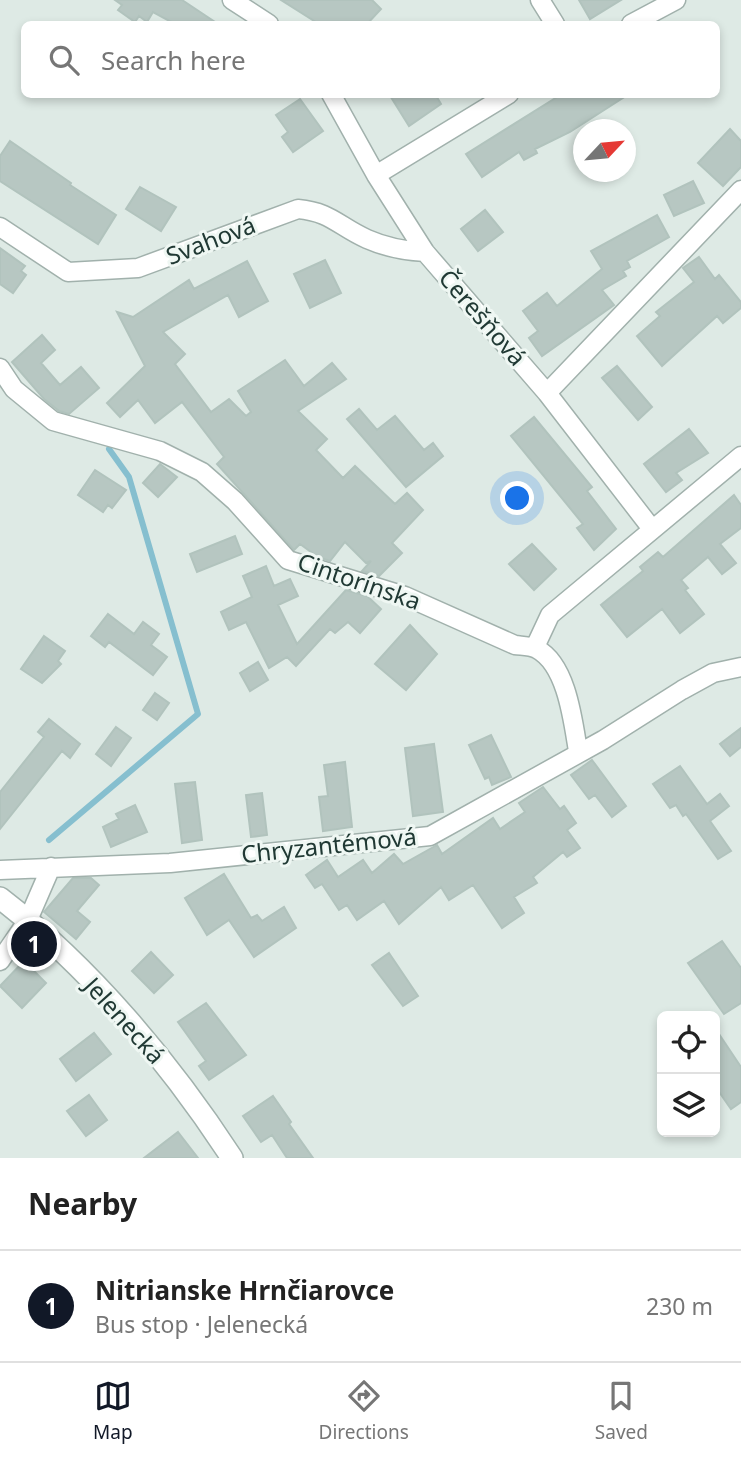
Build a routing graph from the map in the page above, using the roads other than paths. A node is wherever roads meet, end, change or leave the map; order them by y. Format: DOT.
graph roads {
  1 [pos="232,0"];
  2 [pos="540,0"];
  3 [pos="676,0"];
  4 [pos="264,21"];
  5 [pos="553,21"];
  6 [pos="637,21"];
  7 [pos="333,98"];
  8 [pos="502,98"];
  9 [pos="376,175"];
  10 [pos="741,190"];
  11 [pos="0,227"];
  12 [pos="425,252"];
  13 [pos="0,368"];
  14 [pos="547,393"];
  15 [pos="741,456"];
  16 [pos="652,529"];
  17 [pos="535,648"];
  18 [pos="741,667"];
  19 [pos="578,751"];
  20 [pos="51,867"];
  21 [pos="0,870"];
  22 [pos="0,898"];
  23 [pos="28,920"];
  24 [pos="0,961"];
  25 [pos="232,1158"];
  1 -- 4 [label="street"];
  2 -- 5 [label="street"];
  3 -- 6 [label="street"];
  7 -- 9 [label="street, Čerešňová"];
  8 -- 9 [label="street"];
  9 -- 12 [label="street, Čerešňová"];
  10 -- 14 [label="street"];
  11 -- 12 [label="street, Svahová"];
  12 -- 14 [label="street, Čerešňová"];
  13 -- 17 [label="street, Cintorínska"];
  14 -- 16 [label="street, Čerešňová"];
  15 -- 16 [label="street"];
  16 -- 17 [label="street"];
  17 -- 19 [label="street"];
  18 -- 19 [label="street, Chryzantémová"];
  19 -- 20 [label="street, Chryzantémová"];
  20 -- 21 [label="street, Chryzantémová"];
  20 -- 23 [label="street"];
  22 -- 23 [label="street, Jelenecká"];
  23 -- 24 [label="street"];
  23 -- 25 [label="street, Jelenecká"];
}
